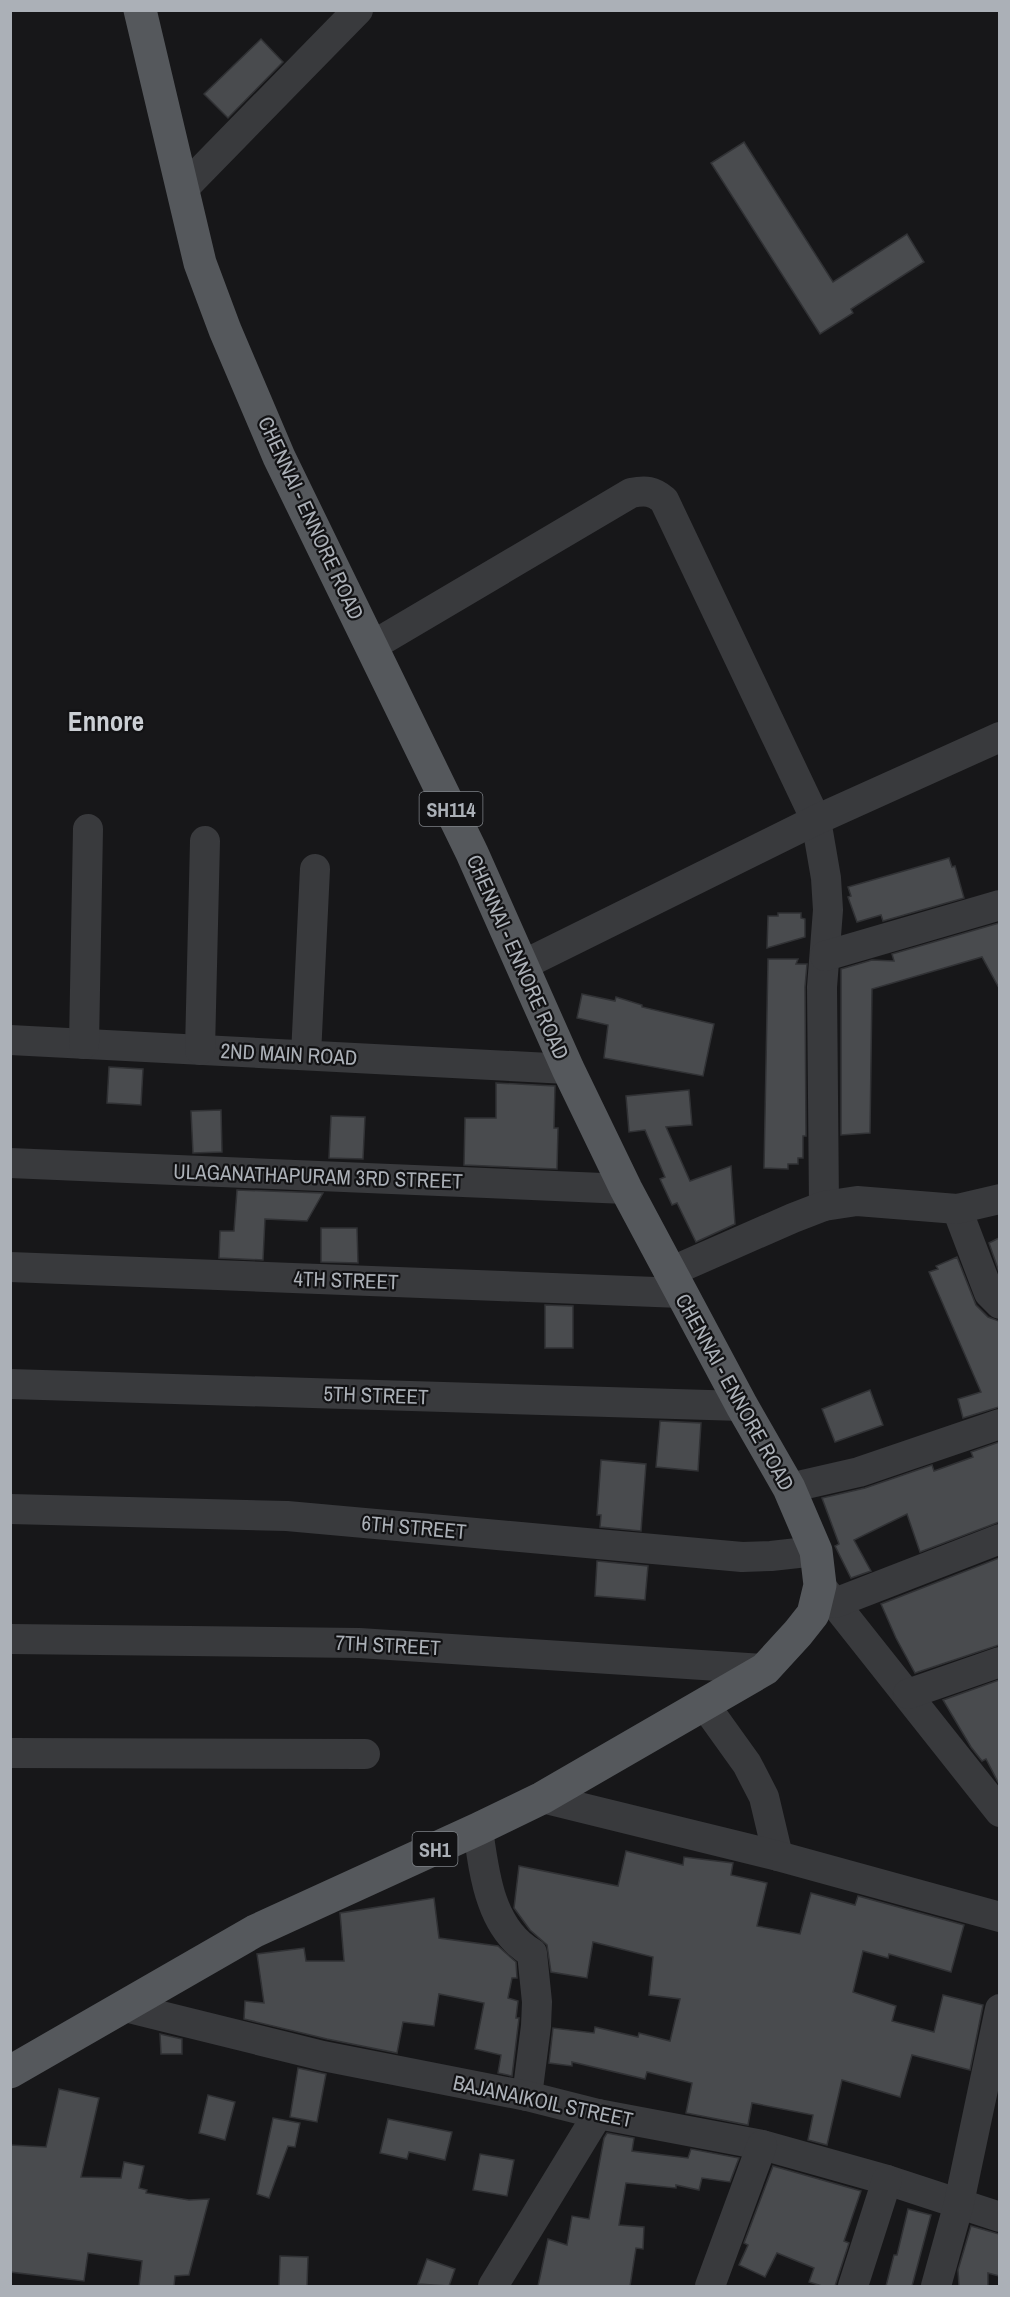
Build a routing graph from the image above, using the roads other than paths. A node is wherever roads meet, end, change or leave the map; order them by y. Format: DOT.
graph roads {
  1 [pos="140,10"];
  2 [pos="358,10"];
  3 [pos="183,189"];
  4 [pos="372,646"];
  5 [pos="999,737"];
  6 [pos="816,820"];
  7 [pos="88,828"];
  8 [pos="206,841"];
  9 [pos="315,869"];
  10 [pos="999,905"];
  11 [pos="825,956"];
  12 [pos="523,965"];
  13 [pos="10,1040"];
  14 [pos="84,1044"];
  15 [pos="200,1050"];
  16 [pos="306,1055"];
  17 [pos="568,1069"];
  18 [pos="10,1163"];
  19 [pos="626,1189"];
  20 [pos="999,1199"];
  21 [pos="824,1206"];
  22 [pos="957,1209"];
  23 [pos="10,1267"];
  24 [pos="675,1282"];
  25 [pos="999,1304"];
  26 [pos="10,1384"];
  27 [pos="742,1406"];
  28 [pos="999,1424"];
  29 [pos="789,1488"];
  30 [pos="10,1509"];
  31 [pos="999,1539"];
  32 [pos="816,1551"];
  33 [pos="828,1594"];
  34 [pos="10,1639"];
  35 [pos="999,1662"];
  36 [pos="765,1669"];
  37 [pos="908,1694"];
  38 [pos="704,1704"];
  39 [pos="10,1753"];
  40 [pos="366,1754"];
  41 [pos="988,1779"];
  42 [pos="542,1798"];
  43 [pos="999,1812"];
  44 [pos="478,1829"];
  45 [pos="778,1856"];
  46 [pos="999,1917"];
  47 [pos="124,2007"];
  48 [pos="999,2009"];
  49 [pos="10,2072"];
  50 [pos="527,2096"];
  51 [pos="598,2114"];
  52 [pos="762,2145"];
  53 [pos="887,2180"];
  54 [pos="959,2203"];
  55 [pos="999,2217"];
  56 [pos="493,2286"];
  57 [pos="710,2286"];
  58 [pos="853,2286"];
  59 [pos="936,2286"];
  1 -- 3 [label="main road, CHENNAI - ENNORE ROAD / SH114"];
  2 -- 3 [label="street"];
  3 -- 4 [label="main road, CHENNAI - ENNORE ROAD / SH114"];
  4 -- 6 [label="street"];
  4 -- 12 [label="main road, CHENNAI - ENNORE ROAD / SH114"];
  5 -- 6 [label="street"];
  6 -- 11 [label="street"];
  6 -- 12 [label="street"];
  7 -- 14 [label="street"];
  8 -- 15 [label="street"];
  9 -- 16 [label="street"];
  10 -- 11 [label="street"];
  11 -- 21 [label="street"];
  12 -- 17 [label="main road, CHENNAI - ENNORE ROAD / SH114"];
  13 -- 14 [label="street, 2ND MAIN ROAD"];
  14 -- 15 [label="street, 2ND MAIN ROAD"];
  15 -- 16 [label="street, 2ND MAIN ROAD"];
  16 -- 17 [label="street, 2ND MAIN ROAD"];
  17 -- 19 [label="main road, CHENNAI - ENNORE ROAD / SH114"];
  18 -- 19 [label="street, ULAGANATHAPURAM 3RD STREET"];
  19 -- 24 [label="main road, CHENNAI - ENNORE ROAD / SH114"];
  20 -- 22 [label="street"];
  21 -- 22 [label="street"];
  21 -- 24 [label="street"];
  22 -- 25 [label="street"];
  23 -- 24 [label="street, 4TH STREET"];
  24 -- 27 [label="main road, CHENNAI - ENNORE ROAD / SH114"];
  26 -- 27 [label="street, 5TH STREET"];
  27 -- 29 [label="main road, CHENNAI - ENNORE ROAD / SH114"];
  28 -- 29 [label="street"];
  29 -- 32 [label="main road, CHENNAI - ENNORE ROAD / SH114"];
  30 -- 32 [label="street, 6TH STREET"];
  31 -- 33 [label="street"];
  32 -- 33 [label="main road, CHENNAI - ENNORE ROAD / SH114"];
  33 -- 36 [label="main road, SH1"];
  33 -- 37 [label="street"];
  34 -- 36 [label="street, 7TH STREET"];
  35 -- 37 [label="street"];
  36 -- 38 [label="main road, SH1"];
  37 -- 41 [label="street"];
  38 -- 42 [label="main road, SH1"];
  38 -- 45 [label="street"];
  39 -- 40 [label="street"];
  41 -- 43 [label="street"];
  42 -- 44 [label="main road, SH1"];
  42 -- 45 [label="street"];
  44 -- 47 [label="main road, SH1"];
  44 -- 50 [label="street"];
  45 -- 46 [label="street"];
  47 -- 49 [label="main road, SH1"];
  47 -- 50 [label="street, BAJANAIKOIL STREET"];
  48 -- 54 [label="street"];
  50 -- 51 [label="street, BAJANAIKOIL STREET"];
  51 -- 52 [label="street, BAJANAIKOIL STREET"];
  51 -- 56 [label="street"];
  52 -- 53 [label="street, BAJANAIKOIL STREET"];
  52 -- 57 [label="street"];
  53 -- 54 [label="street, BAJANAIKOIL STREET"];
  53 -- 58 [label="street"];
  54 -- 55 [label="street, BAJANAIKOIL STREET"];
  54 -- 59 [label="street"];
}
